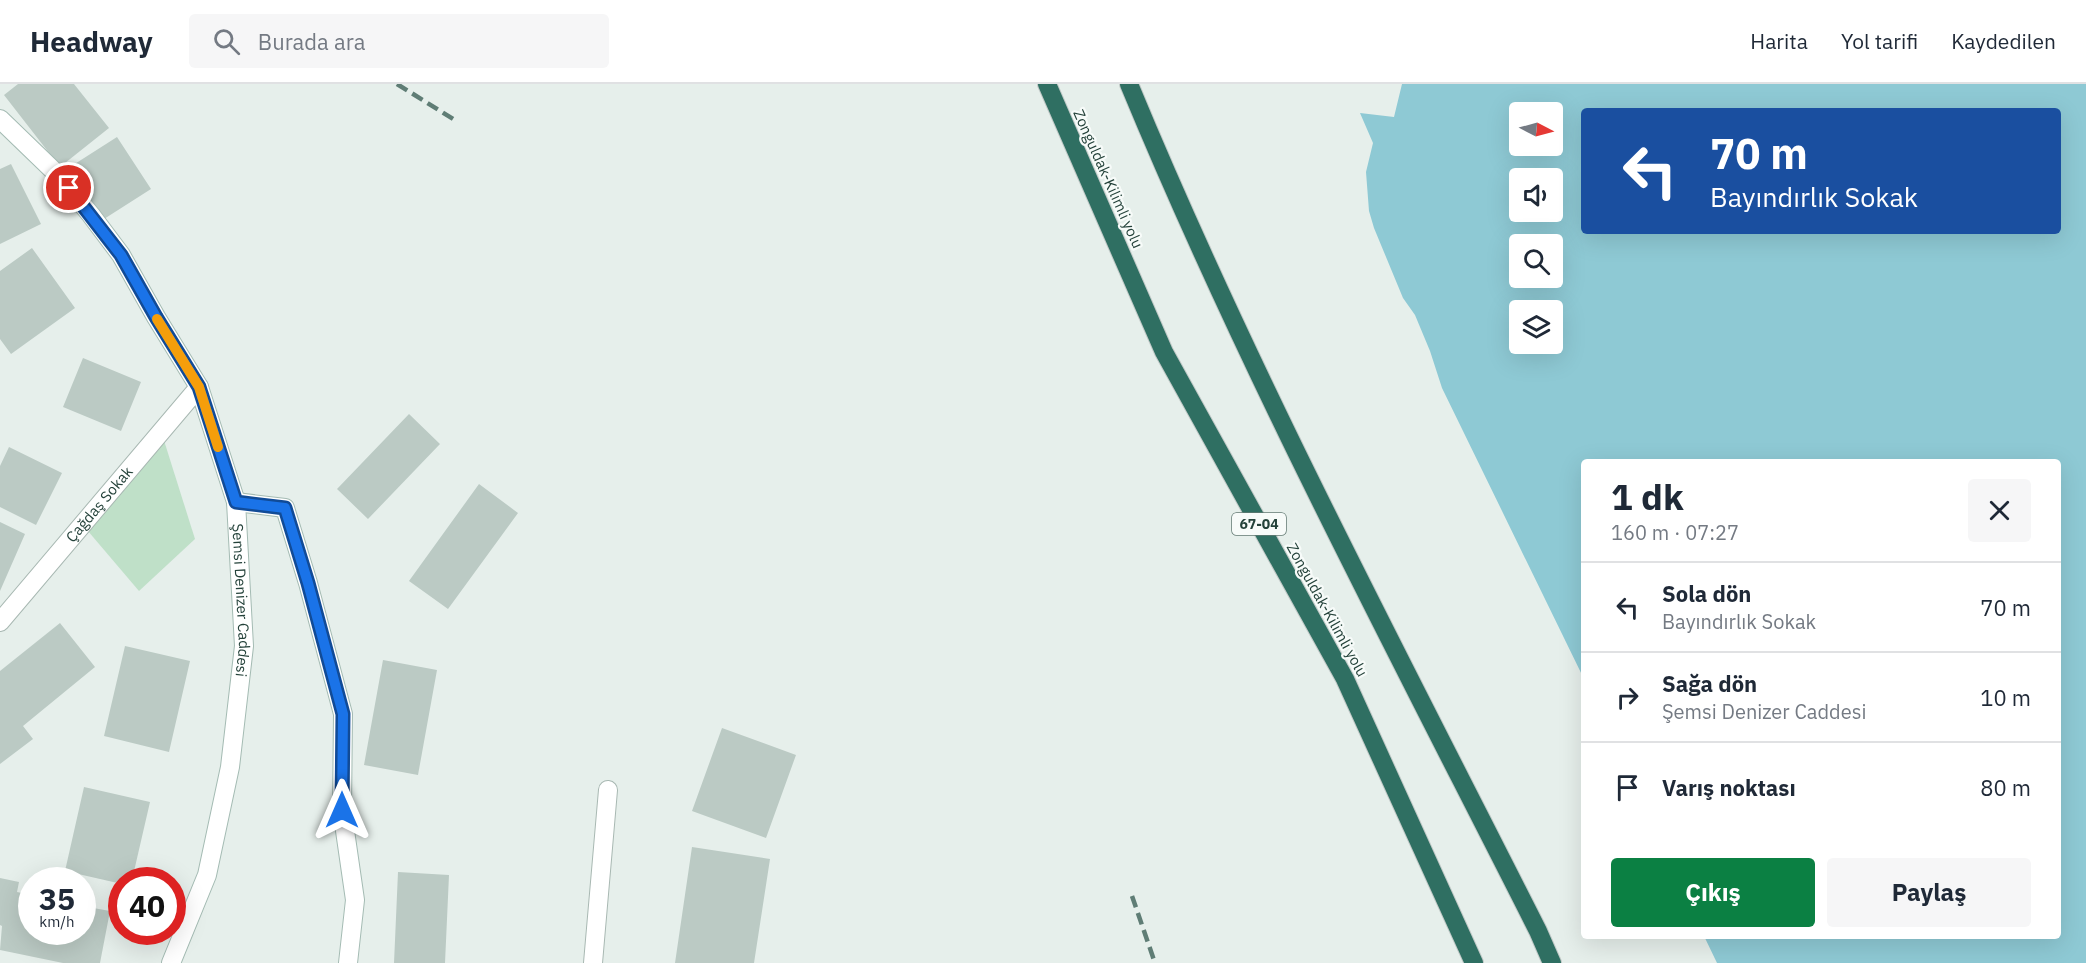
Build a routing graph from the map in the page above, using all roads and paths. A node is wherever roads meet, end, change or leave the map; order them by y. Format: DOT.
graph roads {
  1 [pos="1047,84"];
  2 [pos="1129,84"];
  3 [pos="0,119"];
  4 [pos="199,387"];
  5 [pos="236,502"];
  6 [pos="0,622"];
  7 [pos="608,790"];
  8 [pos="171,963"];
  9 [pos="348,963"];
  10 [pos="593,963"];
  11 [pos="1474,963"];
  12 [pos="1552,963"];
  1 -- 11 [label="highway, Zonguldak-Kilimli yolu / 67-04"];
  2 -- 12 [label="highway"];
  3 -- 4 [label="street, Şemsi Denizer Caddesi"];
  4 -- 5 [label="street, Şemsi Denizer Caddesi"];
  4 -- 6 [label="street, Çağdaş Sokak"];
  5 -- 8 [label="street, Şemsi Denizer Caddesi"];
  5 -- 9 [label="street"];
  7 -- 10 [label="street"];
}
